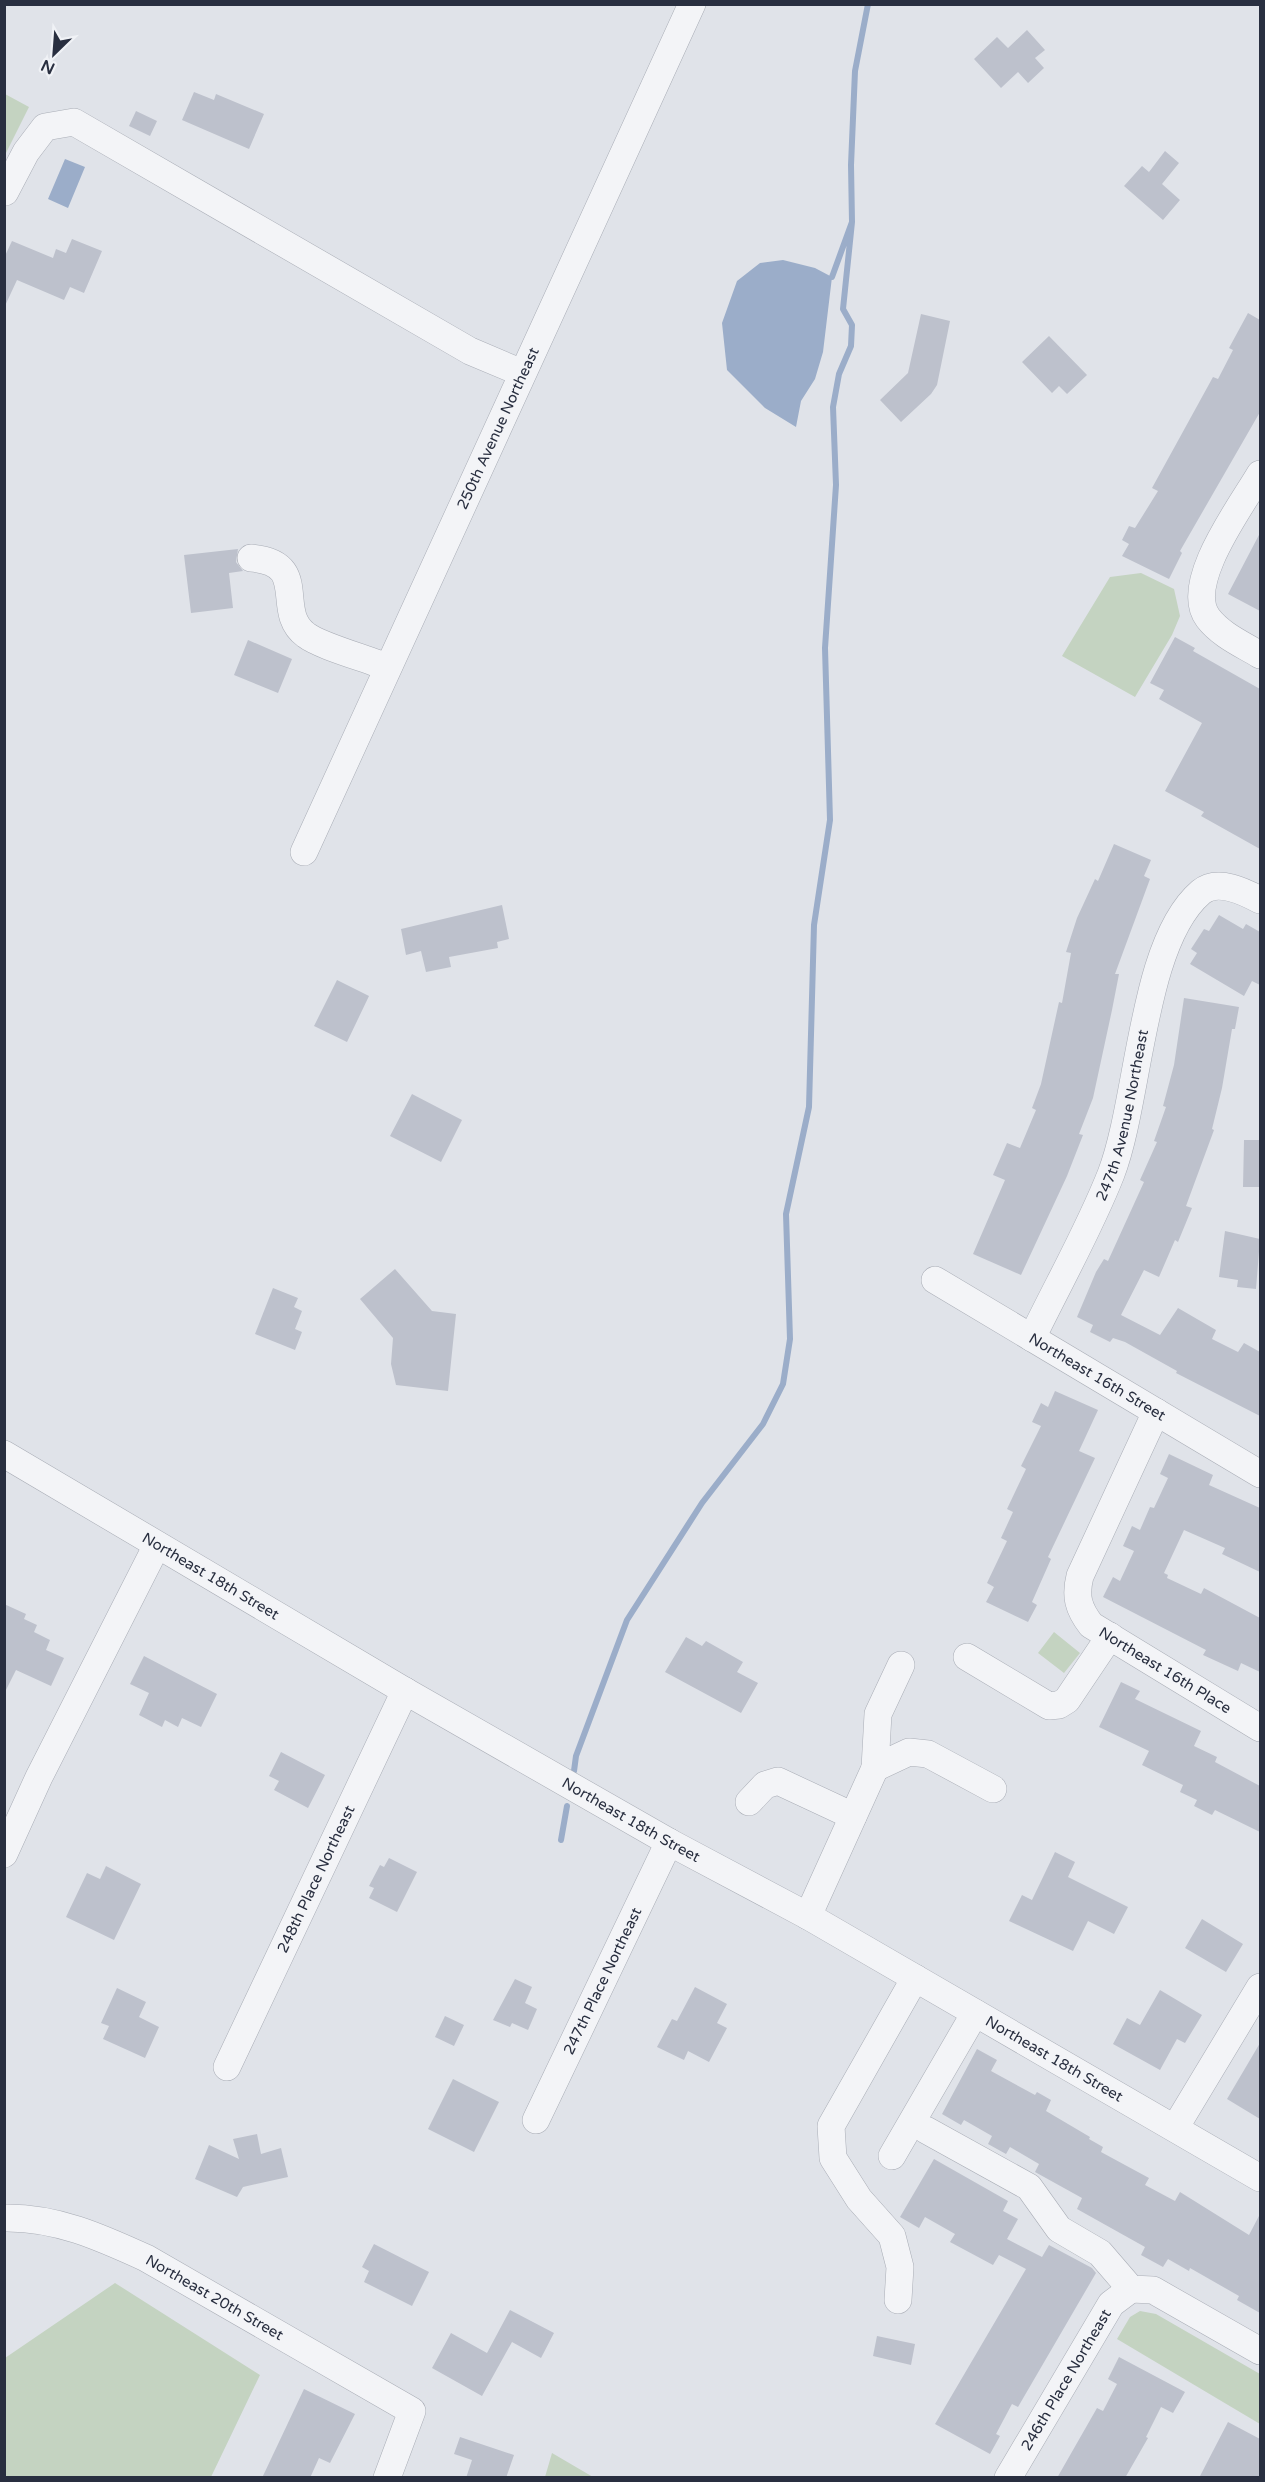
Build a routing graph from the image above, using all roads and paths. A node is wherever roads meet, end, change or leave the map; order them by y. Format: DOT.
graph roads {
  1 [pos="692,4"];
  2 [pos="5,192"];
  3 [pos="522,373"];
  4 [pos="1260,474"];
  5 [pos="251,558"];
  6 [pos="1260,655"];
  7 [pos="387,667"];
  8 [pos="304,852"];
  9 [pos="1260,900"];
  10 [pos="935,1280"];
  11 [pos="1032,1338"];
  12 [pos="1156,1412"];
  13 [pos="4,1454"];
  14 [pos="1260,1474"];
  15 [pos="157,1545"];
  16 [pos="1110,1636"];
  17 [pos="967,1657"];
  18 [pos="901,1665"];
  19 [pos="405,1691"];
  20 [pos="1260,1728"];
  21 [pos="875,1768"];
  22 [pos="993,1790"];
  23 [pos="749,1802"];
  24 [pos="854,1816"];
  25 [pos="669,1842"];
  26 [pos="4,1854"];
  27 [pos="808,1916"];
  28 [pos="915,1978"];
  29 [pos="1260,1987"];
  30 [pos="975,2013"];
  31 [pos="227,2067"];
  32 [pos="536,2120"];
  33 [pos="1175,2128"];
  34 [pos="926,2130"];
  35 [pos="892,2156"];
  36 [pos="1260,2178"];
  37 [pos="4,2218"];
  38 [pos="1131,2289"];
  39 [pos="898,2300"];
  40 [pos="1260,2352"];
  41 [pos="387,2478"];
  42 [pos="1008,2478"];
  1 -- 3 [label="street, 250th Avenue Northeast"];
  2 -- 3 [label="street"];
  3 -- 7 [label="street, 250th Avenue Northeast"];
  4 -- 6 [label="street"];
  5 -- 7 [label="street"];
  7 -- 8 [label="street, 250th Avenue Northeast"];
  9 -- 11 [label="street, 247th Avenue Northeast"];
  10 -- 11 [label="street, Northeast 16th Street"];
  11 -- 12 [label="street, Northeast 16th Street"];
  12 -- 14 [label="street, Northeast 16th Street"];
  12 -- 16 [label="street, Northeast 16th Place"];
  13 -- 15 [label="street, Northeast 18th Street"];
  15 -- 19 [label="street, Northeast 18th Street"];
  15 -- 26 [label="street"];
  16 -- 17 [label="street"];
  16 -- 20 [label="street, Northeast 16th Place"];
  18 -- 21 [label="street"];
  19 -- 25 [label="street, Northeast 18th Street"];
  19 -- 31 [label="street, 248th Place Northeast"];
  21 -- 22 [label="street"];
  21 -- 24 [label="street"];
  23 -- 24 [label="street"];
  24 -- 27 [label="street"];
  25 -- 27 [label="street, Northeast 18th Street"];
  25 -- 32 [label="street, 247th Place Northeast"];
  27 -- 28 [label="street, Northeast 18th Street"];
  28 -- 30 [label="street, Northeast 18th Street"];
  28 -- 39 [label="street"];
  29 -- 33 [label="street"];
  30 -- 33 [label="street, Northeast 18th Street"];
  30 -- 35 [label="street"];
  33 -- 36 [label="street, Northeast 18th Street"];
  34 -- 38 [label="street"];
  37 -- 41 [label="street, Northeast 20th Street"];
  38 -- 40 [label="street"];
  38 -- 42 [label="street, 246th Place Northeast"];
}
